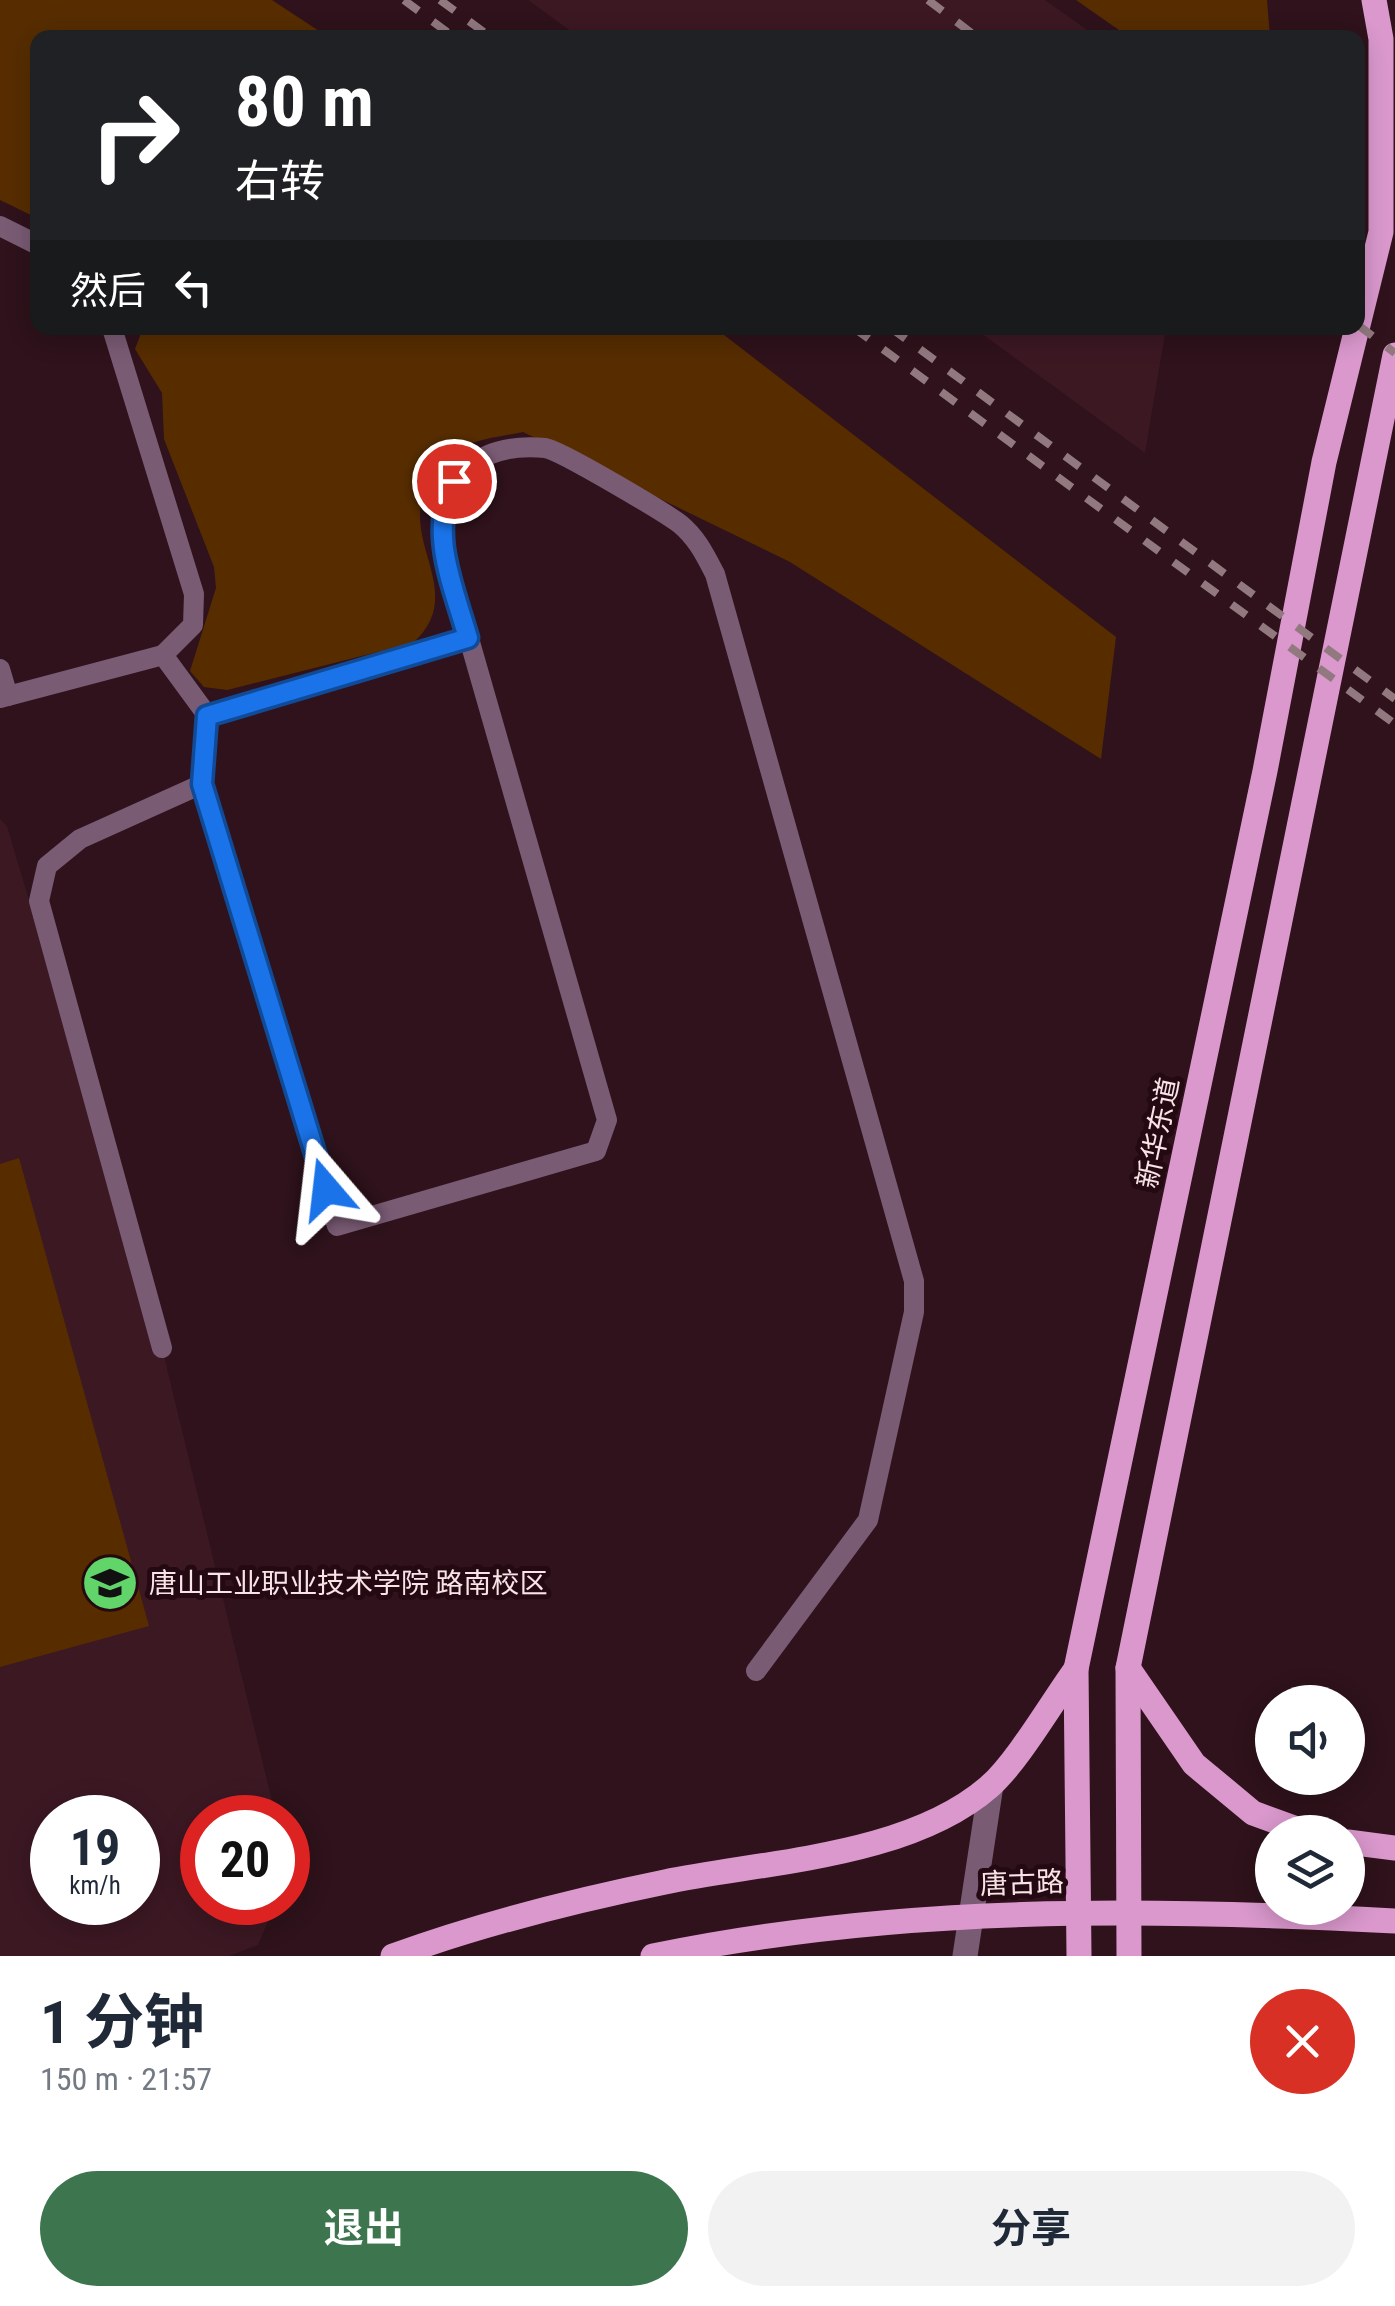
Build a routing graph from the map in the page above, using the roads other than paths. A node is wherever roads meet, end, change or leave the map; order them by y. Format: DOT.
graph roads {
  1 [pos="1374,0"];
  2 [pos="0,226"];
  3 [pos="30,241"];
  4 [pos="1365,293"];
  5 [pos="114,335"];
  6 [pos="1355,335"];
  7 [pos="1395,355"];
  8 [pos="468,638"];
  9 [pos="162,655"];
  10 [pos="0,668"];
  11 [pos="4,697"];
  12 [pos="207,716"];
  13 [pos="202,784"];
  14 [pos="162,1348"];
  15 [pos="1128,1668"];
  16 [pos="1076,1670"];
  17 [pos="756,1672"];
  18 [pos="991,1785"];
  19 [pos="1256,1815"];
  20 [pos="1365,1844"];
  21 [pos="1395,1848"];
  22 [pos="1395,1921"];
  23 [pos="685,1951"];
  24 [pos="392,1956"];
  25 [pos="654,1956"];
  26 [pos="965,1956"];
  27 [pos="1079,1956"];
  28 [pos="1129,1956"];
  1 -- 4 [label="main road, 新华东道"];
  2 -- 3 [label="lane"];
  5 -- 9 [label="lane"];
  6 -- 16 [label="main road, 新华东道"];
  7 -- 15 [label="main road"];
  8 -- 12 [label="lane"];
  8 -- 13 [label="lane"];
  8 -- 17 [label="lane"];
  9 -- 11 [label="lane"];
  9 -- 12 [label="lane"];
  10 -- 11 [label="lane"];
  12 -- 13 [label="lane"];
  13 -- 14 [label="lane"];
  15 -- 19 [label="main road"];
  15 -- 28 [label="main road"];
  16 -- 18 [label="main road"];
  16 -- 27 [label="main road, 新华东道"];
  18 -- 24 [label="main road"];
  18 -- 26 [label="street"];
  20 -- 21 [label="main road"];
  22 -- 23 [label="main road, 唐古路, bridge"];
  23 -- 25 [label="main road, 唐古路, bridge"];
}
